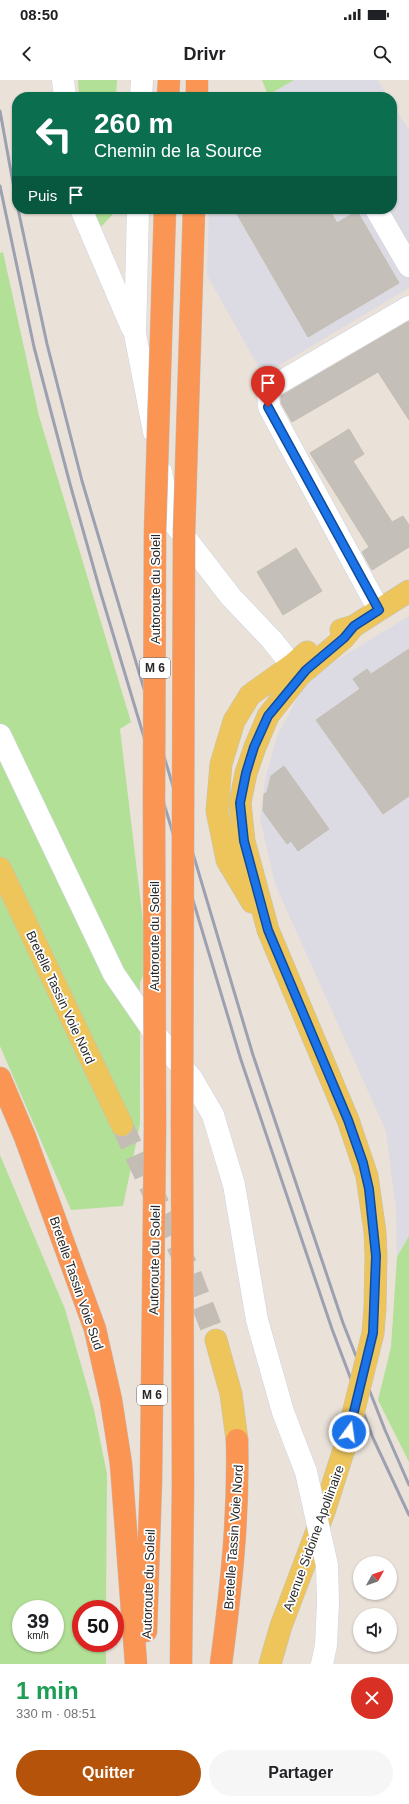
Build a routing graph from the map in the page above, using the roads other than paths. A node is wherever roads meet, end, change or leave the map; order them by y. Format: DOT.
graph roads {
  1 [pos="63,80"];
  2 [pos="142,80"];
  3 [pos="168,80"];
  4 [pos="197,80"];
  5 [pos="64,92"];
  6 [pos="141,92"];
  7 [pos="168,92"];
  8 [pos="197,92"];
  9 [pos="83,214"];
  10 [pos="138,214"];
  11 [pos="165,214"];
  12 [pos="194,214"];
  13 [pos="379,214"];
  14 [pos="409,266"];
  15 [pos="409,307"];
  16 [pos="135,334"];
  17 [pos="409,591"];
  18 [pos="379,610"];
  19 [pos="296,670"];
  20 [pos="0,736"];
  21 [pos="0,868"];
  22 [pos="268,930"];
  23 [pos="0,1078"];
  24 [pos="122,1125"];
  25 [pos="216,1340"];
  26 [pos="237,1440"];
  27 [pos="136,1664"];
  28 [pos="145,1664"];
  29 [pos="181,1664"];
  30 [pos="221,1664"];
  31 [pos="270,1664"];
  32 [pos="322,1664"];
  1 -- 5 [label="street"];
  2 -- 6 [label="street"];
  3 -- 7 [label="highway"];
  4 -- 8 [label="highway"];
  9 -- 16 [label="street"];
  10 -- 16 [label="street"];
  11 -- 28 [label="highway, Autoroute du Soleil / M 6, bridge"];
  12 -- 29 [label="highway, M 6, bridge"];
  13 -- 14 [label="street"];
  15 -- 18 [label="street"];
  16 -- 19 [label="street"];
  17 -- 18 [label="main road, Avenue Sidoine Apollinaire"];
  18 -- 19 [label="main road, Avenue Sidoine Apollinaire"];
  19 -- 22 [label="main road, Avenue Sidoine Apollinaire"];
  19 -- 22 [label="main road, Avenue Sidoine Apollinaire"];
  20 -- 32 [label="street, bridge"];
  21 -- 24 [label="main road, Bretelle Tassin Voie Nord"];
  22 -- 31 [label="main road, Avenue Sidoine Apollinaire, bridge"];
  23 -- 27 [label="highway, Bretelle Tassin Voie Sud"];
  25 -- 26 [label="main road, Bretelle Tassin Voie Nord"];
  26 -- 30 [label="highway, Bretelle Tassin Voie Nord"];
}
